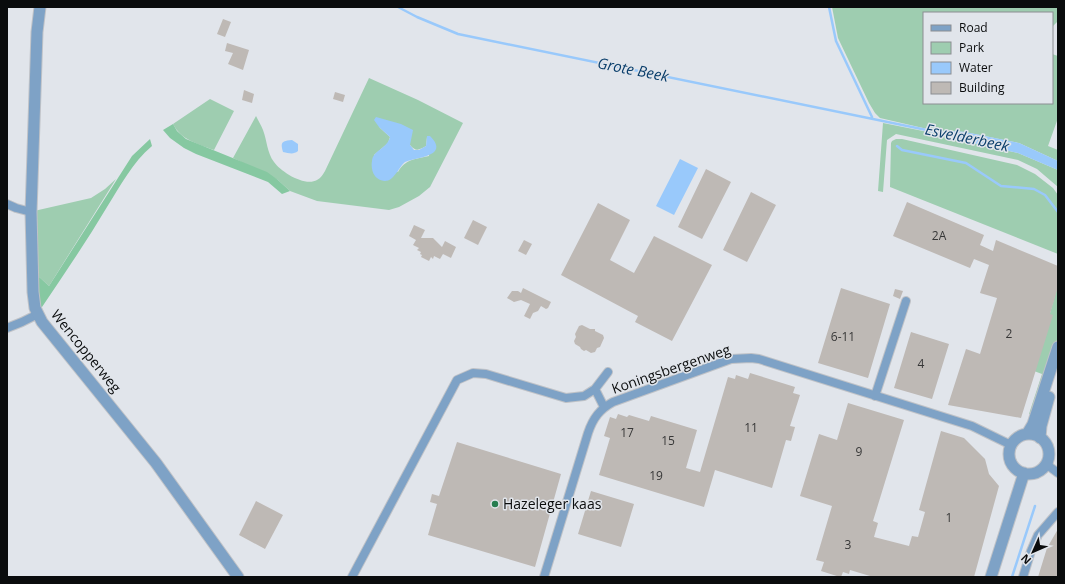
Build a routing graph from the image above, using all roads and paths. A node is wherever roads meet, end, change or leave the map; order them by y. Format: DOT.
graph roads {
  1 [pos="40,7"];
  2 [pos="7,204"];
  3 [pos="31,212"];
  4 [pos="906,301"];
  5 [pos="38,314"];
  6 [pos="7,328"];
  7 [pos="1058,347"];
  8 [pos="1058,366"];
  9 [pos="608,372"];
  10 [pos="595,389"];
  11 [pos="875,396"];
  12 [pos="604,407"];
  13 [pos="1027,434"];
  14 [pos="1040,438"];
  15 [pos="1011,445"];
  16 [pos="1046,464"];
  17 [pos="1024,473"];
  18 [pos="1058,473"];
  19 [pos="1058,512"];
  20 [pos="238,577"];
  21 [pos="352,577"];
  22 [pos="544,577"];
  23 [pos="991,577"];
  24 [pos="1023,577"];
  1 -- 3 [label="street, Wencopperweg"];
  2 -- 3 [label="street"];
  3 -- 5 [label="street, Wencopperweg"];
  4 -- 11 [label="street"];
  5 -- 6 [label="street"];
  5 -- 20 [label="street, Wencopperweg"];
  7 -- 13 [label="street"];
  8 -- 14 [label="street"];
  9 -- 10 [label="street"];
  10 -- 12 [label="street"];
  10 -- 21 [label="street"];
  11 -- 12 [label="street, Koningsbergenweg"];
  11 -- 15 [label="street, Koningsbergenweg"];
  12 -- 22 [label="street, Koningsbergenweg"];
  13 -- 14 [label="street"];
  13 -- 15 [label="street"];
  14 -- 16 [label="street"];
  15 -- 17 [label="street"];
  16 -- 17 [label="street"];
  16 -- 18 [label="street"];
  17 -- 23 [label="street"];
  19 -- 24 [label="street"];
}
